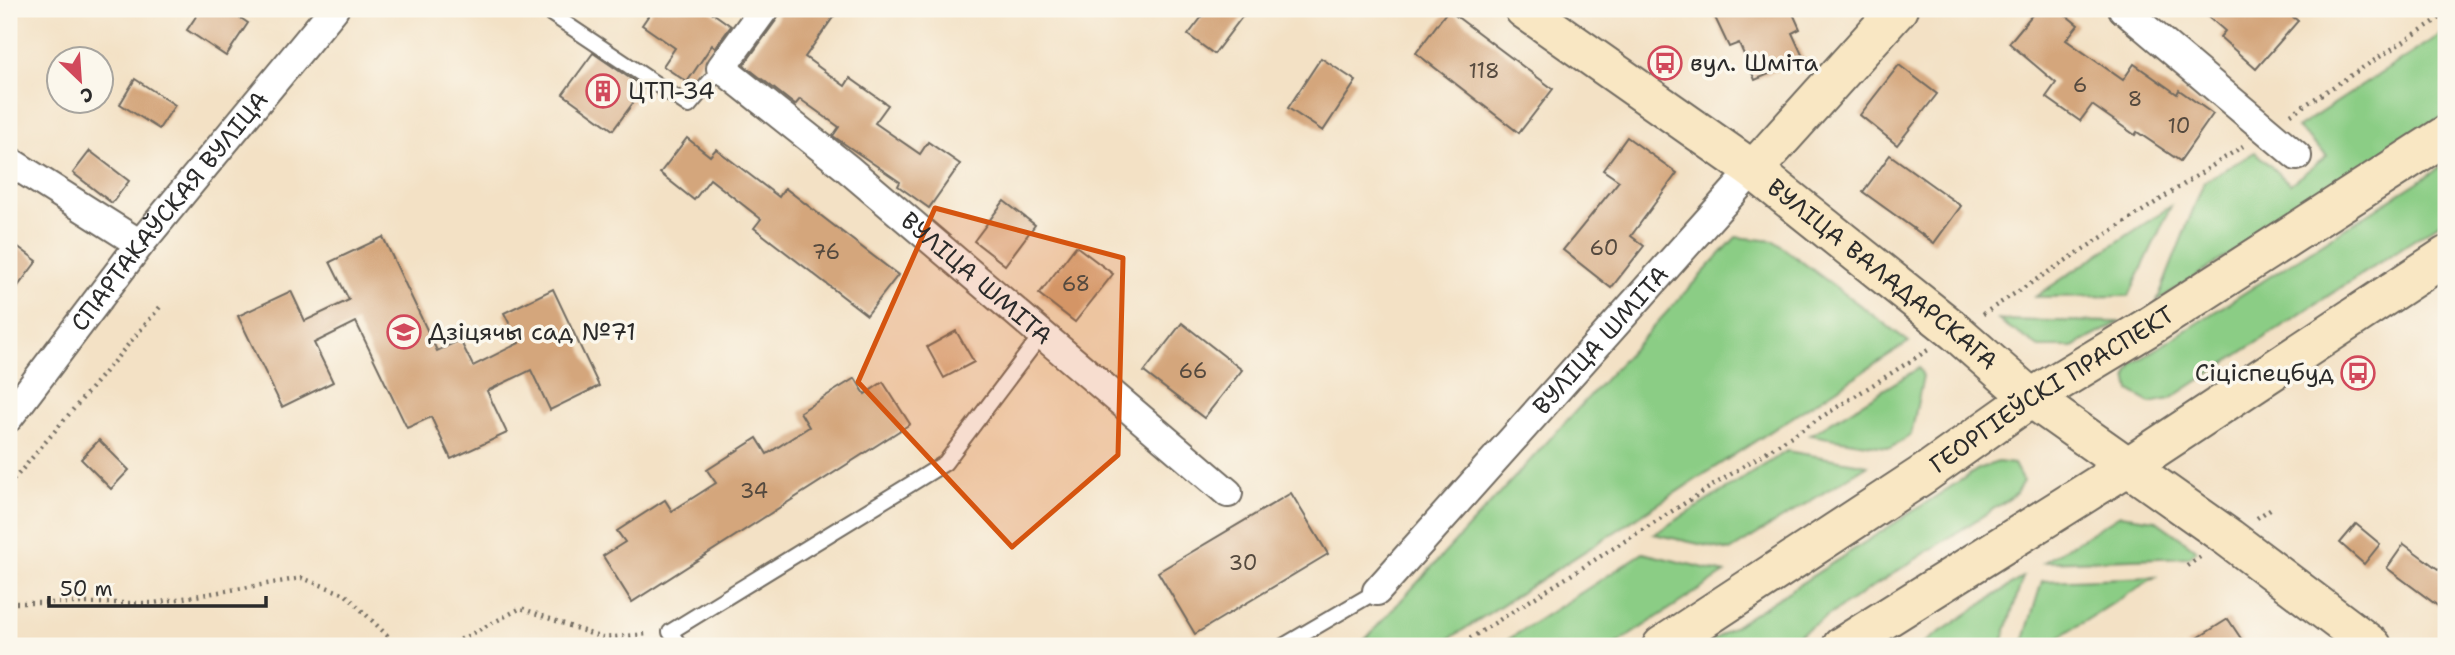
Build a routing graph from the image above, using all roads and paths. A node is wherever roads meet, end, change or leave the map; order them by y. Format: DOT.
graph roads {
  1 [pos="334,9"];
  2 [pos="544,9"];
  3 [pos="764,9"];
  4 [pos="1898,9"];
  5 [pos="2123,9"];
  6 [pos="1534,12"];
  7 [pos="2446,14"];
  8 [pos="721,68"];
  9 [pos="2267,130"];
  10 [pos="2446,135"];
  11 [pos="2297,156"];
  12 [pos="9,161"];
  13 [pos="1753,170"];
  14 [pos="140,244"];
  15 [pos="2446,256"];
  16 [pos="160,307"];
  17 [pos="1983,314"];
  18 [pos="1042,334"];
  19 [pos="1926,351"];
  20 [pos="2031,398"];
  21 [pos="9,417"];
  22 [pos="2127,467"];
  23 [pos="9,485"];
  24 [pos="1228,493"];
  25 [pos="1377,591"];
  26 [pos="9,603"];
  27 [pos="670,632"];
  28 [pos="398,646"];
  29 [pos="448,646"];
  30 [pos="680,646"];
  31 [pos="1283,646"];
  32 [pos="1458,646"];
  33 [pos="1662,646"];
  34 [pos="1842,646"];
  35 [pos="2372,646"];
  1 -- 14 [label="street, СПАРТАКАЎСКАЯ ВУЛІЦА"];
  2 -- 8 [label="lane"];
  3 -- 8 [label="street"];
  4 -- 13 [label="main road, ВУЛІЦА ШМІТА"];
  5 -- 9 [label="street"];
  6 -- 13 [label="main road, ВУЛІЦА ВАЛАДАРСКАГА"];
  7 -- 9 [label="path"];
  8 -- 18 [label="street, ВУЛІЦА ШМІТА"];
  9 -- 11 [label="street"];
  9 -- 17 [label="path"];
  10 -- 20 [label="main road, ГЕОРГІЕЎСКІ ПРАСПЕКТ"];
  12 -- 14 [label="street"];
  13 -- 20 [label="main road, ВУЛІЦА ВАЛАДАРСКАГА"];
  13 -- 25 [label="street, ВУЛІЦА ШМІТА"];
  14 -- 21 [label="street, СПАРТАКАЎСКАЯ ВУЛІЦА"];
  15 -- 22 [label="main road"];
  16 -- 23 [label="path"];
  18 -- 24 [label="street, ВУЛІЦА ШМІТА"];
  18 -- 27 [label="lane"];
  19 -- 32 [label="path"];
  20 -- 22 [label="main road, ВУЛІЦА ВАЛАДАРСКАГА"];
  20 -- 33 [label="main road, ГЕОРГІЕЎСКІ ПРАСПЕКТ"];
  22 -- 34 [label="main road"];
  22 -- 35 [label="main road, ВУЛІЦА ВАЛАДАРСКАГА"];
  25 -- 31 [label="lane, ВУЛІЦА ШМІТА"];
  26 -- 28 [label="path"];
  27 -- 29 [label="path"];
  27 -- 30 [label="lane"];
}
